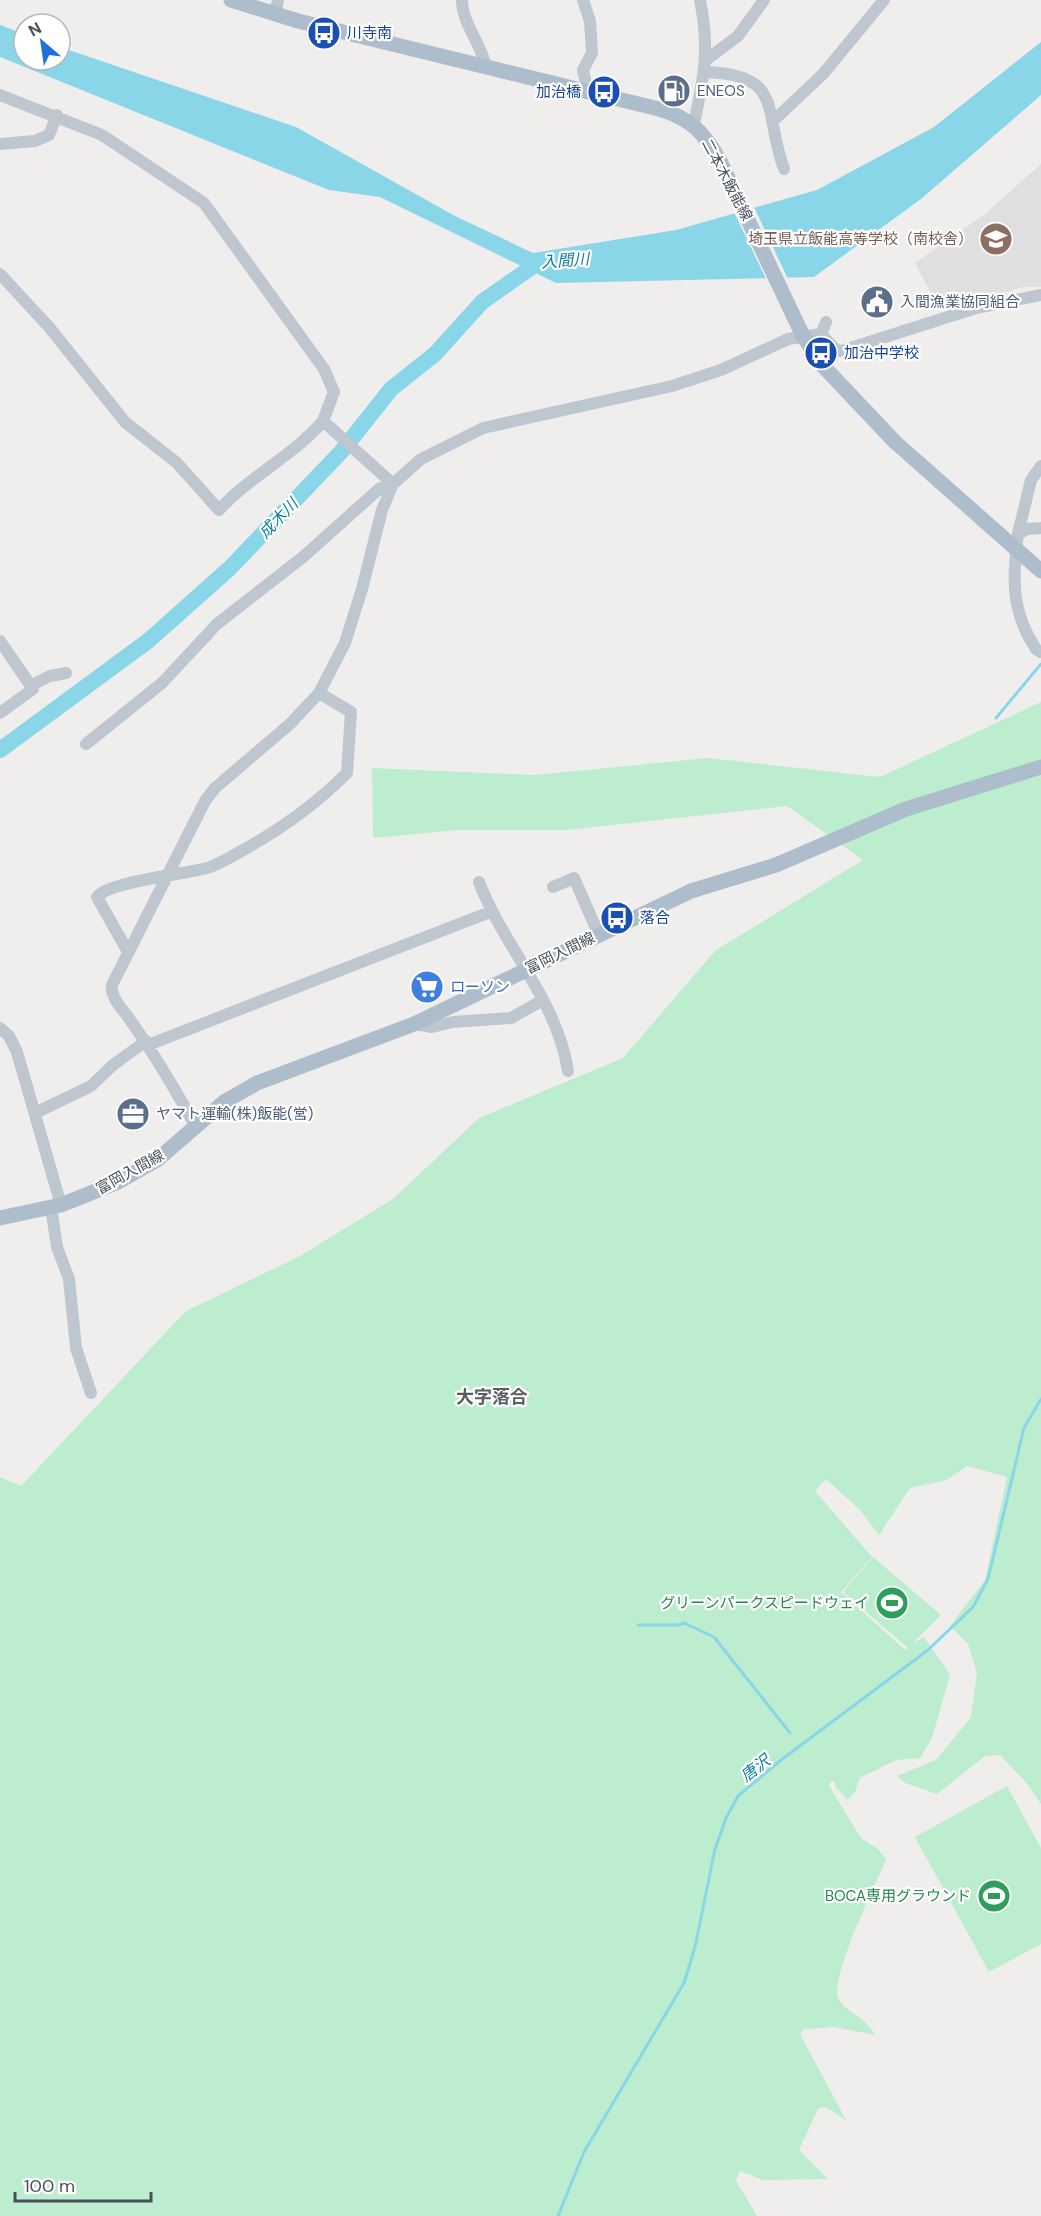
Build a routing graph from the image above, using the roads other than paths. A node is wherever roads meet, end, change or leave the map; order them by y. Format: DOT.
graph roads {
  1 [pos="231,0"];
  2 [pos="462,0"];
  3 [pos="584,0"];
  4 [pos="700,0"];
  5 [pos="764,0"];
  6 [pos="884,0"];
  7 [pos="277,7"];
  8 [pos="706,66"];
  9 [pos="486,67"];
  10 [pos="588,93"];
  11 [pos="0,95"];
  12 [pos="57,115"];
  13 [pos="772,122"];
  14 [pos="694,124"];
  15 [pos="0,144"];
  16 [pos="784,169"];
  17 [pos="0,274"];
  18 [pos="1041,295"];
  19 [pos="826,322"];
  20 [pos="801,331"];
  21 [pos="821,334"];
  22 [pos="322,421"];
  23 [pos="1041,466"];
  24 [pos="393,484"];
  25 [pos="1041,528"];
  26 [pos="1017,542"];
  27 [pos="1041,571"];
  28 [pos="0,641"];
  29 [pos="1041,652"];
  30 [pos="66,673"];
  31 [pos="30,686"];
  32 [pos="319,693"];
  33 [pos="0,713"];
  34 [pos="86,744"];
  35 [pos="1041,767"];
  36 [pos="166,877"];
  37 [pos="479,882"];
  38 [pos="552,887"];
  39 [pos="490,912"];
  40 [pos="599,934"];
  41 [pos="128,952"];
  42 [pos="527,969"];
  43 [pos="543,1000"];
  44 [pos="414,1024"];
  45 [pos="0,1028"];
  46 [pos="147,1043"];
  47 [pos="568,1071"];
  48 [pos="35,1113"];
  49 [pos="196,1127"];
  50 [pos="56,1206"];
  51 [pos="0,1218"];
  52 [pos="91,1393"];
  1 -- 7 [label="main road, 二本木飯能線"];
  2 -- 9 [label="street"];
  3 -- 10 [label="street"];
  4 -- 8 [label="street"];
  5 -- 8 [label="street"];
  6 -- 13 [label="street"];
  7 -- 9 [label="main road, 二本木飯能線"];
  8 -- 13 [label="street"];
  8 -- 14 [label="street"];
  9 -- 10 [label="main road, 二本木飯能線"];
  10 -- 14 [label="main road, 二本木飯能線"];
  11 -- 12 [label="street"];
  12 -- 15 [label="street"];
  12 -- 22 [label="street"];
  13 -- 16 [label="street"];
  14 -- 20 [label="main road, 二本木飯能線"];
  17 -- 22 [label="street"];
  18 -- 21 [label="street"];
  19 -- 21 [label="street"];
  20 -- 21 [label="street"];
  20 -- 24 [label="street"];
  20 -- 26 [label="main road, 二本木飯能線"];
  22 -- 24 [label="street"];
  23 -- 26 [label="street"];
  24 -- 32 [label="street"];
  24 -- 34 [label="street"];
  25 -- 26 [label="street"];
  26 -- 27 [label="main road, 二本木飯能線"];
  26 -- 29 [label="street"];
  28 -- 31 [label="street"];
  30 -- 31 [label="street"];
  31 -- 33 [label="street"];
  32 -- 36 [label="street"];
  32 -- 36 [label="street"];
  35 -- 40 [label="main road, 富岡入間線"];
  36 -- 41 [label="street"];
  36 -- 41 [label="street"];
  37 -- 39 [label="street"];
  38 -- 40 [label="street"];
  39 -- 42 [label="street"];
  39 -- 46 [label="street"];
  40 -- 42 [label="main road, 富岡入間線"];
  41 -- 46 [label="street"];
  42 -- 43 [label="street"];
  42 -- 44 [label="main road, 富岡入間線"];
  43 -- 44 [label="street"];
  43 -- 47 [label="street"];
  44 -- 49 [label="main road, 富岡入間線"];
  45 -- 48 [label="street"];
  46 -- 48 [label="street"];
  46 -- 49 [label="street"];
  48 -- 50 [label="street"];
  49 -- 50 [label="main road, 富岡入間線"];
  50 -- 51 [label="main road, 富岡入間線"];
  50 -- 52 [label="street"];
}
